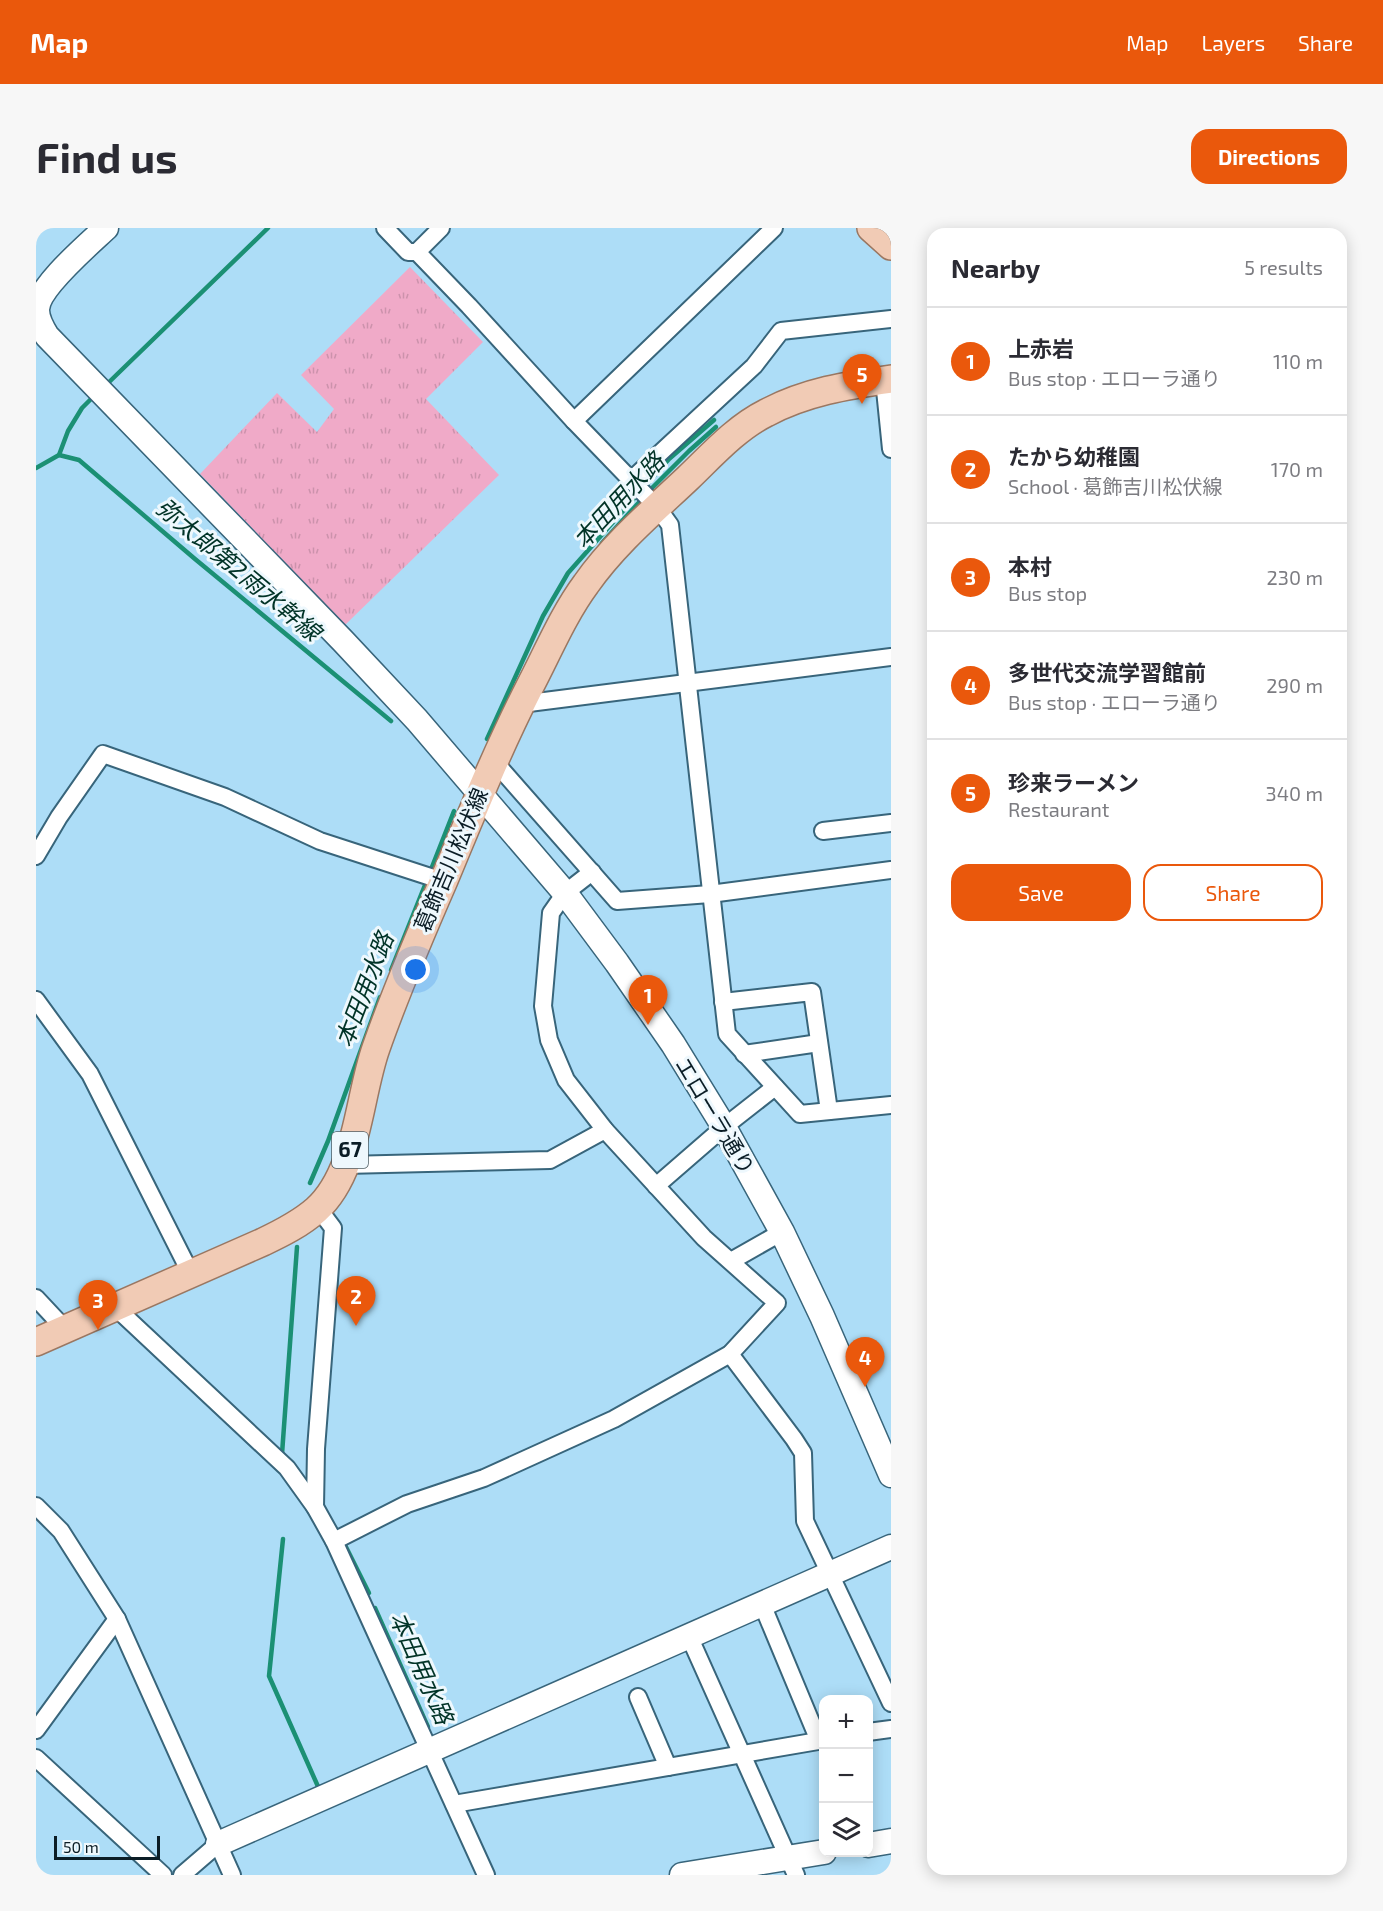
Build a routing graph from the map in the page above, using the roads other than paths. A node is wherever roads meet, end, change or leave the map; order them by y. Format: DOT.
graph roads {
  1 [pos="106,228"];
  2 [pos="385,228"];
  3 [pos="441,228"];
  4 [pos="774,228"];
  5 [pos="871,228"];
  6 [pos="891,246"];
  7 [pos="417,252"];
  8 [pos="36,309"];
  9 [pos="891,319"];
  10 [pos="887,380"];
  11 [pos="574,421"];
  12 [pos="891,449"];
  13 [pos="630,481"];
  14 [pos="657,507"];
  15 [pos="891,657"];
  16 [pos="687,683"];
  17 [pos="521,704"];
  18 [pos="494,760"];
  19 [pos="479,793"];
  20 [pos="891,822"];
  21 [pos="824,831"];
  22 [pos="36,856"];
  23 [pos="891,870"];
  24 [pos="592,872"];
  25 [pos="443,881"];
  26 [pos="565,894"];
  27 [pos="710,894"];
  28 [pos="36,1000"];
  29 [pos="723,1002"];
  30 [pos="819,1043"];
  31 [pos="744,1054"];
  32 [pos="775,1087"];
  33 [pos="891,1105"];
  34 [pos="830,1111"];
  35 [pos="724,1127"];
  36 [pos="605,1130"];
  37 [pos="345,1165"];
  38 [pos="656,1186"];
  39 [pos="318,1208"];
  40 [pos="782,1232"];
  41 [pos="731,1261"];
  42 [pos="191,1274"];
  43 [pos="36,1298"];
  44 [pos="115,1307"];
  45 [pos="65,1329"];
  46 [pos="36,1342"];
  47 [pos="730,1354"];
  48 [pos="891,1475"];
  49 [pos="36,1506"];
  50 [pos="315,1507"];
  51 [pos="334,1540"];
  52 [pos="891,1547"];
  53 [pos="830,1574"];
  54 [pos="762,1604"];
  55 [pos="117,1619"];
  56 [pos="689,1636"];
  57 [pos="638,1697"];
  58 [pos="891,1703"];
  59 [pos="891,1729"];
  60 [pos="36,1730"];
  61 [pos="873,1731"];
  62 [pos="819,1736"];
  63 [pos="819,1741"];
  64 [pos="429,1750"];
  65 [pos="743,1755"];
  66 [pos="36,1758"];
  67 [pos="668,1767"];
  68 [pos="454,1804"];
  69 [pos="891,1841"];
  70 [pos="218,1844"];
  71 [pos="873,1844"];
  72 [pos="819,1854"];
  73 [pos="792,1866"];
  74 [pos="163,1875"];
  75 [pos="182,1875"];
  76 [pos="232,1875"];
  77 [pos="486,1875"];
  78 [pos="682,1875"];
  1 -- 8 [label="street"];
  2 -- 7 [label="street"];
  3 -- 7 [label="street"];
  4 -- 11 [label="street"];
  5 -- 6 [label="main road"];
  7 -- 11 [label="street"];
  8 -- 19 [label="street, エローラ通り"];
  9 -- 13 [label="street"];
  10 -- 12 [label="street"];
  10 -- 14 [label="main road, 葛飾吉川松伏線 / 67"];
  11 -- 13 [label="street"];
  13 -- 14 [label="street"];
  14 -- 16 [label="street"];
  14 -- 17 [label="main road, 葛飾吉川松伏線 / 67"];
  15 -- 16 [label="street"];
  16 -- 17 [label="street"];
  16 -- 27 [label="street"];
  17 -- 18 [label="main road, 葛飾吉川松伏線 / 67"];
  18 -- 19 [label="main road, 葛飾吉川松伏線 / 67"];
  18 -- 24 [label="street"];
  19 -- 25 [label="main road, 葛飾吉川松伏線 / 67"];
  19 -- 26 [label="street, エローラ通り"];
  20 -- 21 [label="street"];
  22 -- 25 [label="street"];
  23 -- 27 [label="street"];
  24 -- 26 [label="street"];
  24 -- 27 [label="street"];
  25 -- 37 [label="main road, 葛飾吉川松伏線 / 67"];
  26 -- 35 [label="street, エローラ通り"];
  26 -- 36 [label="street"];
  27 -- 29 [label="street"];
  28 -- 42 [label="street"];
  29 -- 30 [label="street"];
  29 -- 31 [label="street"];
  30 -- 31 [label="street"];
  30 -- 34 [label="street"];
  31 -- 32 [label="street"];
  32 -- 34 [label="street"];
  32 -- 35 [label="street"];
  33 -- 34 [label="street"];
  35 -- 38 [label="street"];
  35 -- 40 [label="street, エローラ通り"];
  36 -- 37 [label="street"];
  36 -- 38 [label="street"];
  37 -- 39 [label="main road, 葛飾吉川松伏線 / 67"];
  38 -- 41 [label="street"];
  39 -- 42 [label="main road, 葛飾吉川松伏線 / 67"];
  39 -- 50 [label="street"];
  40 -- 41 [label="street"];
  40 -- 48 [label="street, エローラ通り"];
  41 -- 47 [label="street"];
  42 -- 44 [label="main road, 葛飾吉川松伏線 / 67"];
  43 -- 45 [label="street"];
  44 -- 45 [label="main road, 葛飾吉川松伏線 / 67"];
  44 -- 50 [label="street"];
  45 -- 46 [label="main road, 葛飾吉川松伏線 / 67"];
  47 -- 51 [label="street"];
  47 -- 53 [label="street"];
  49 -- 55 [label="street"];
  50 -- 51 [label="street"];
  51 -- 64 [label="street"];
  52 -- 53 [label="street"];
  53 -- 54 [label="street"];
  53 -- 58 [label="street"];
  54 -- 56 [label="street"];
  54 -- 62 [label="street"];
  55 -- 60 [label="street"];
  55 -- 70 [label="street"];
  56 -- 64 [label="street"];
  56 -- 65 [label="street"];
  57 -- 67 [label="street"];
  59 -- 61 [label="street"];
  63 -- 65 [label="street"];
  64 -- 68 [label="street"];
  64 -- 70 [label="street"];
  65 -- 67 [label="street"];
  65 -- 73 [label="street"];
  66 -- 74 [label="street"];
  67 -- 68 [label="street"];
  68 -- 77 [label="street"];
  69 -- 71 [label="street"];
  70 -- 75 [label="street"];
  70 -- 76 [label="street"];
  72 -- 73 [label="street"];
  73 -- 78 [label="street"];
}
